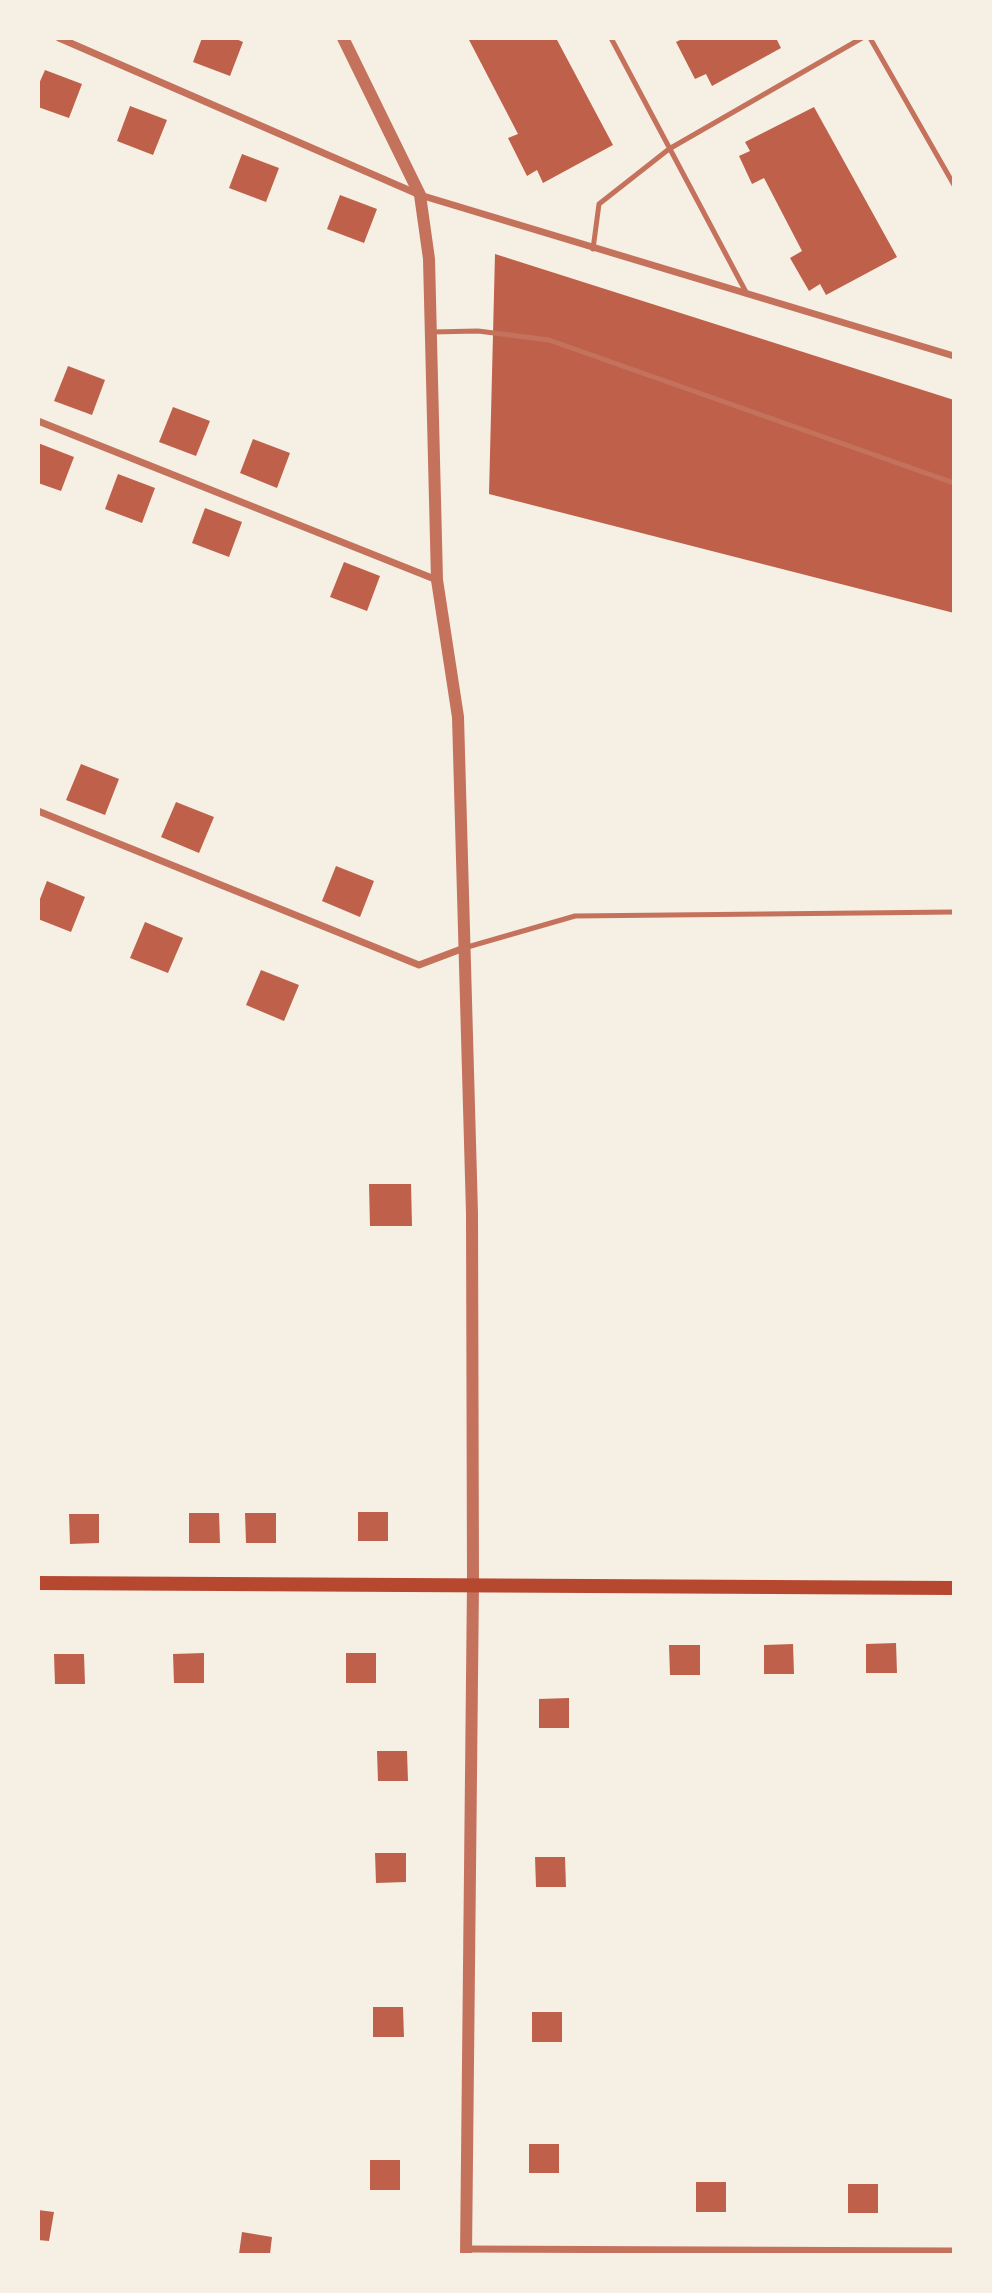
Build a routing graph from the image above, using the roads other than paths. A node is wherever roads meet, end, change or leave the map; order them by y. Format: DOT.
graph roads {
  1 [pos="59,38"];
  2 [pos="343,38"];
  3 [pos="611,38"];
  4 [pos="862,38"];
  5 [pos="870,38"];
  6 [pos="669,149"];
  7 [pos="954,186"];
  8 [pos="419,195"];
  9 [pos="593,249"];
  10 [pos="747,294"];
  11 [pos="432,332"];
  12 [pos="954,356"];
  13 [pos="38,421"];
  14 [pos="954,482"];
  15 [pos="438,580"];
  16 [pos="38,811"];
  17 [pos="954,912"];
  18 [pos="464,948"];
  19 [pos="38,1583"];
  20 [pos="473,1583"];
  21 [pos="954,1588"];
  22 [pos="954,2251"];
  23 [pos="466,2252"];
  1 -- 8 [label="street"];
  2 -- 8 [label="street"];
  3 -- 6 [label="lane"];
  4 -- 6 [label="lane"];
  5 -- 7 [label="lane"];
  6 -- 9 [label="lane"];
  6 -- 10 [label="lane"];
  8 -- 9 [label="street"];
  8 -- 11 [label="street"];
  9 -- 10 [label="street"];
  10 -- 12 [label="street"];
  11 -- 14 [label="lane"];
  11 -- 15 [label="street"];
  13 -- 15 [label="street"];
  15 -- 18 [label="street"];
  16 -- 18 [label="street"];
  17 -- 18 [label="lane"];
  18 -- 20 [label="street"];
  19 -- 20 [label="main road"];
  20 -- 21 [label="main road"];
  20 -- 23 [label="street"];
  22 -- 23 [label="street"];
}
